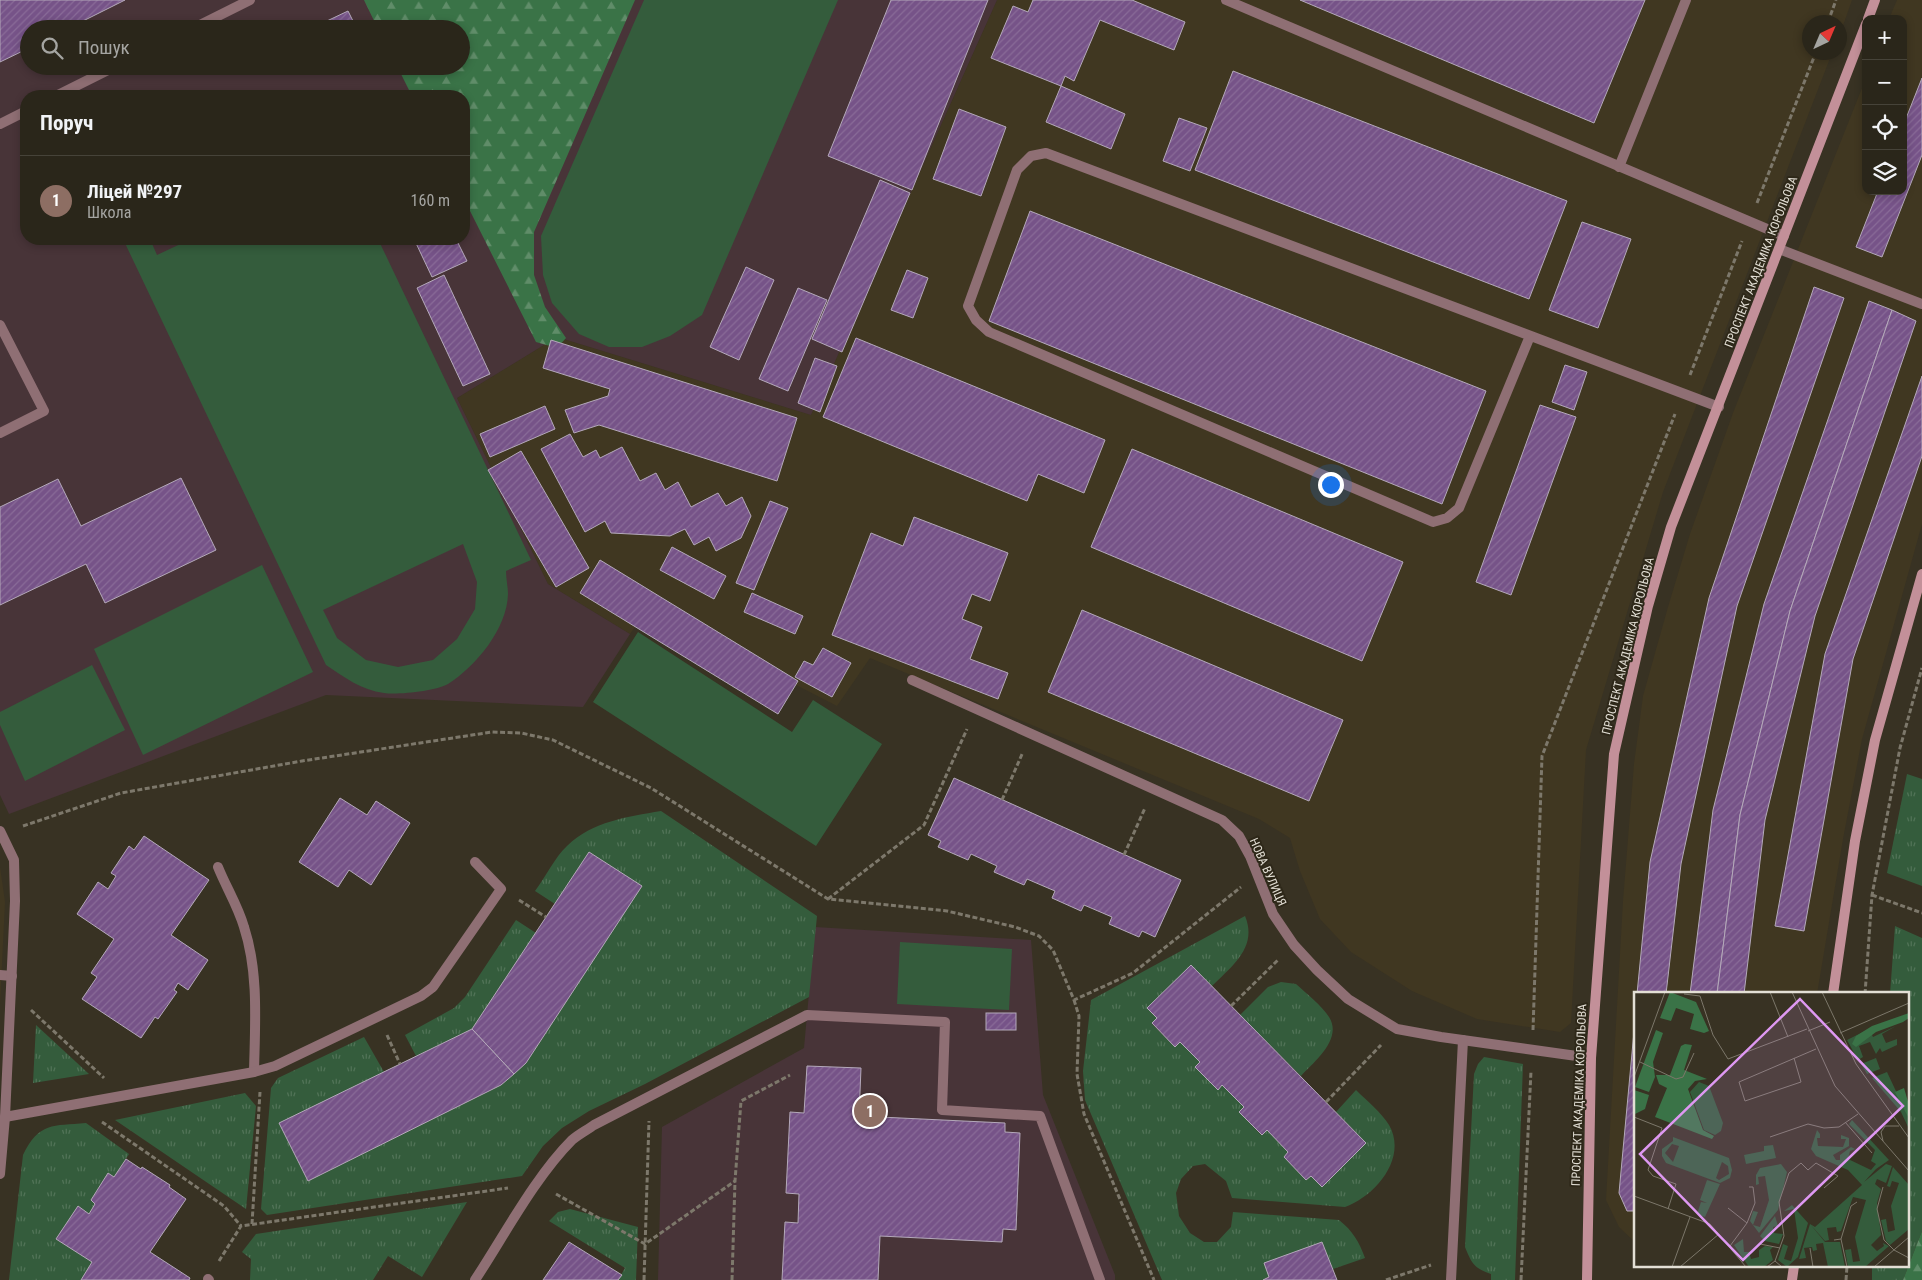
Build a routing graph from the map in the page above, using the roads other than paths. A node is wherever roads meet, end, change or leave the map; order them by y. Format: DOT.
graph roads {
  1 [pos="250,0"];
  2 [pos="1226,0"];
  3 [pos="1686,0"];
  4 [pos="1875,0"];
  5 [pos="1869,15"];
  6 [pos="210,20"];
  7 [pos="1862,34"];
  8 [pos="98,75"];
  9 [pos="68,90"];
  10 [pos="20,114"];
  11 [pos="0,124"];
  12 [pos="1619,167"];
  13 [pos="1784,236"];
  14 [pos="1779,250"];
  15 [pos="1922,304"];
  16 [pos="0,325"];
  17 [pos="1530,336"];
  18 [pos="1719,407"];
  19 [pos="0,433"];
  20 [pos="1922,574"];
  21 [pos="912,680"];
  22 [pos="0,831"];
  23 [pos="474,862"];
  24 [pos="218,867"];
  25 [pos="0,975"];
  26 [pos="12,976"];
  27 [pos="1833,992"];
  28 [pos="1463,1040"];
  29 [pos="1591,1058"];
  30 [pos="254,1072"];
  31 [pos="6,1117"];
  32 [pos="0,1174"];
  33 [pos="475,1280"];
  34 [pos="1100,1280"];
  35 [pos="1450,1280"];
  36 [pos="1587,1280"];
  1 -- 6 [label="street"];
  2 -- 12 [label="street"];
  3 -- 12 [label="street"];
  4 -- 5 [label="main road"];
  7 -- 13 [label="main road, ПРОСПЕКТ АКАДЕМІКА КОРОЛЬОВА"];
  8 -- 9 [label="street"];
  10 -- 11 [label="street"];
  12 -- 13 [label="street"];
  13 -- 14 [label="main road, ПРОСПЕКТ АКАДЕМІКА КОРОЛЬОВА"];
  14 -- 15 [label="street"];
  14 -- 18 [label="main road, ПРОСПЕКТ АКАДЕМІКА КОРОЛЬОВА"];
  16 -- 19 [label="street"];
  17 -- 17 [label="street"];
  17 -- 18 [label="street"];
  18 -- 29 [label="main road, ПРОСПЕКТ АКАДЕМІКА КОРОЛЬОВА"];
  20 -- 27 [label="main road"];
  21 -- 28 [label="street, НОВА ВУЛИЦЯ"];
  22 -- 26 [label="street"];
  23 -- 30 [label="street"];
  24 -- 30 [label="street"];
  25 -- 26 [label="street"];
  26 -- 31 [label="street"];
  28 -- 29 [label="street, НОВА ВУЛИЦЯ"];
  28 -- 35 [label="street"];
  29 -- 36 [label="main road, ПРОСПЕКТ АКАДЕМІКА КОРОЛЬОВА"];
  30 -- 31 [label="street"];
  31 -- 32 [label="street"];
  33 -- 34 [label="street"];
}
